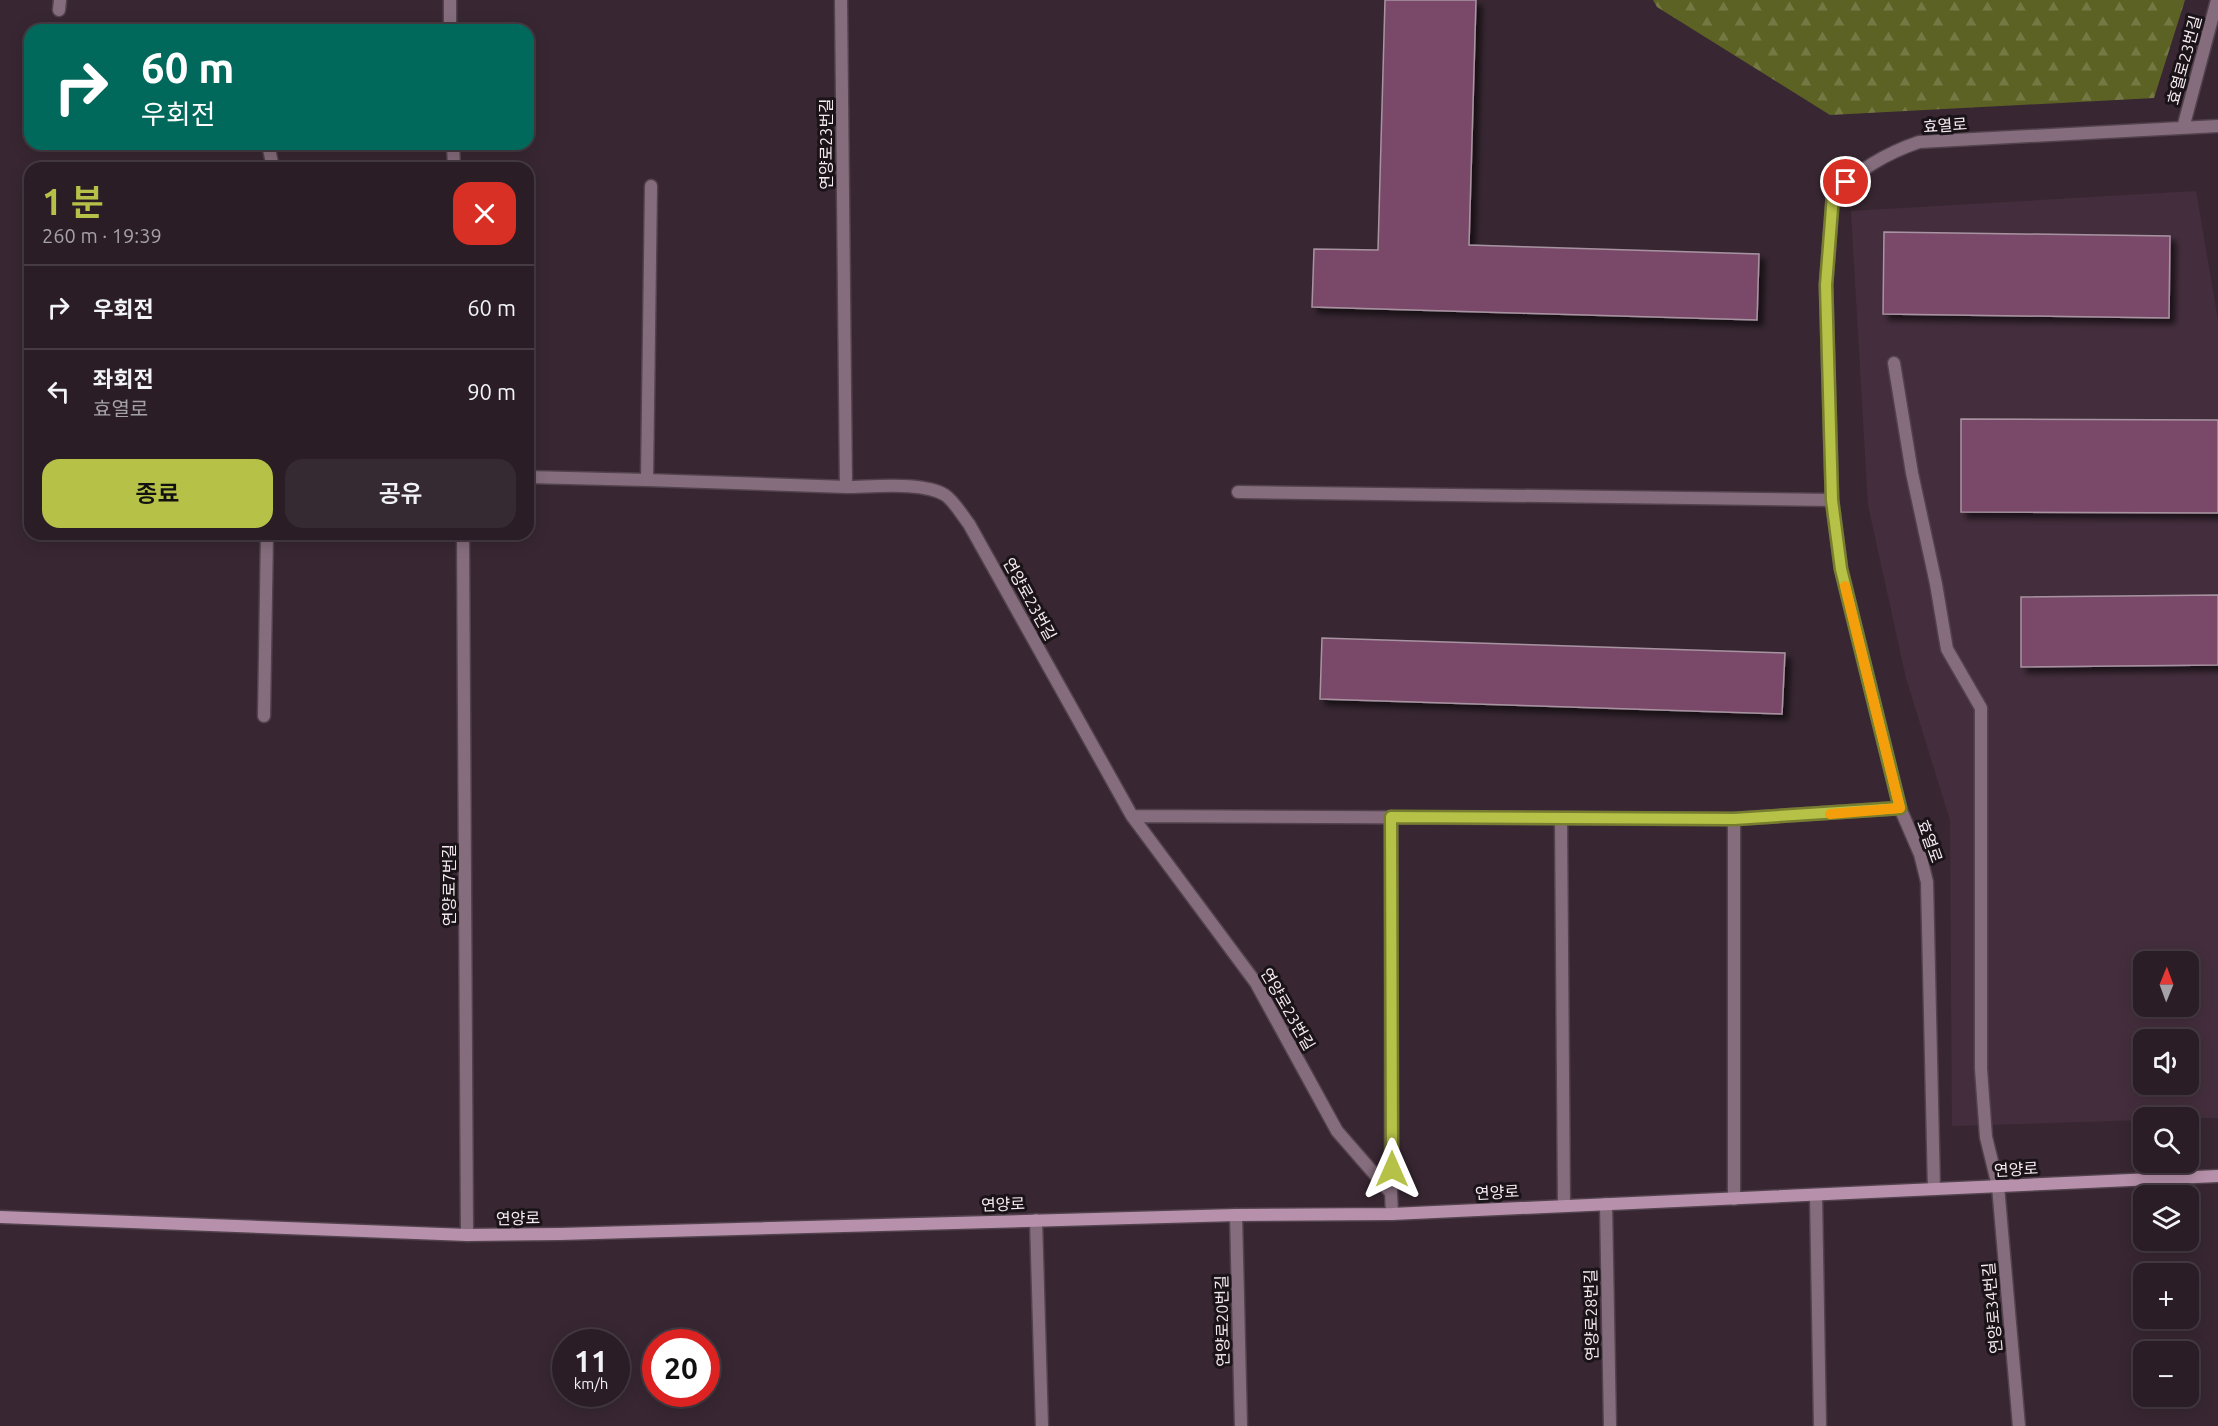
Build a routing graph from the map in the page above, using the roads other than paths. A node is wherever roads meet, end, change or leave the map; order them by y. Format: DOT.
graph roads {
  1 [pos="450,0"];
  2 [pos="841,0"];
  3 [pos="2217,0"];
  4 [pos="450,24"];
  5 [pos="2218,126"];
  6 [pos="2183,128"];
  7 [pos="651,186"];
  8 [pos="1894,363"];
  9 [pos="534,477"];
  10 [pos="647,480"];
  11 [pos="846,487"];
  12 [pos="1238,492"];
  13 [pos="1832,500"];
  14 [pos="267,540"];
  15 [pos="463,540"];
  16 [pos="264,716"];
  17 [pos="1900,808"];
  18 [pos="1132,816"];
  19 [pos="1391,817"];
  20 [pos="1561,819"];
  21 [pos="1734,819"];
  22 [pos="2218,1176"];
  23 [pos="1998,1186"];
  24 [pos="1934,1189"];
  25 [pos="1392,1192"];
  26 [pos="1816,1195"];
  27 [pos="1734,1198"];
  28 [pos="1564,1204"];
  29 [pos="1606,1204"];
  30 [pos="1392,1214"];
  31 [pos="1236,1215"];
  32 [pos="0,1217"];
  33 [pos="1036,1220"];
  34 [pos="467,1236"];
  35 [pos="2022,1425"];
  36 [pos="1042,1426"];
  37 [pos="1241,1426"];
  38 [pos="1610,1426"];
  39 [pos="1820,1426"];
  1 -- 4 [label="street"];
  2 -- 11 [label="street, 연양로23번길"];
  3 -- 6 [label="street, 효열로23번길"];
  5 -- 6 [label="street, 효열로"];
  6 -- 13 [label="street, 효열로"];
  7 -- 10 [label="street"];
  8 -- 23 [label="street, 연양로34번길"];
  9 -- 10 [label="street"];
  10 -- 11 [label="street"];
  11 -- 18 [label="street, 연양로23번길"];
  12 -- 13 [label="street"];
  13 -- 17 [label="street, 효열로"];
  14 -- 16 [label="street"];
  15 -- 34 [label="street, 연양로7번길"];
  17 -- 21 [label="street"];
  17 -- 24 [label="street, 효열로"];
  18 -- 19 [label="street"];
  18 -- 25 [label="street, 연양로23번길"];
  19 -- 20 [label="street"];
  19 -- 25 [label="street"];
  20 -- 21 [label="street"];
  20 -- 28 [label="street"];
  21 -- 27 [label="street"];
  22 -- 23 [label="street, 연양로"];
  23 -- 24 [label="street, 연양로"];
  23 -- 35 [label="street, 연양로34번길"];
  24 -- 26 [label="street, 연양로"];
  25 -- 30 [label="street"];
  26 -- 27 [label="street, 연양로"];
  26 -- 39 [label="street"];
  27 -- 29 [label="street, 연양로"];
  28 -- 29 [label="street, 연양로"];
  28 -- 30 [label="street, 연양로"];
  29 -- 38 [label="street, 연양로28번길"];
  30 -- 31 [label="street, 연양로"];
  31 -- 33 [label="street, 연양로"];
  31 -- 37 [label="street, 연양로20번길"];
  32 -- 34 [label="street, 연양로"];
  33 -- 34 [label="street, 연양로"];
  33 -- 36 [label="street, 연양로"];
}
